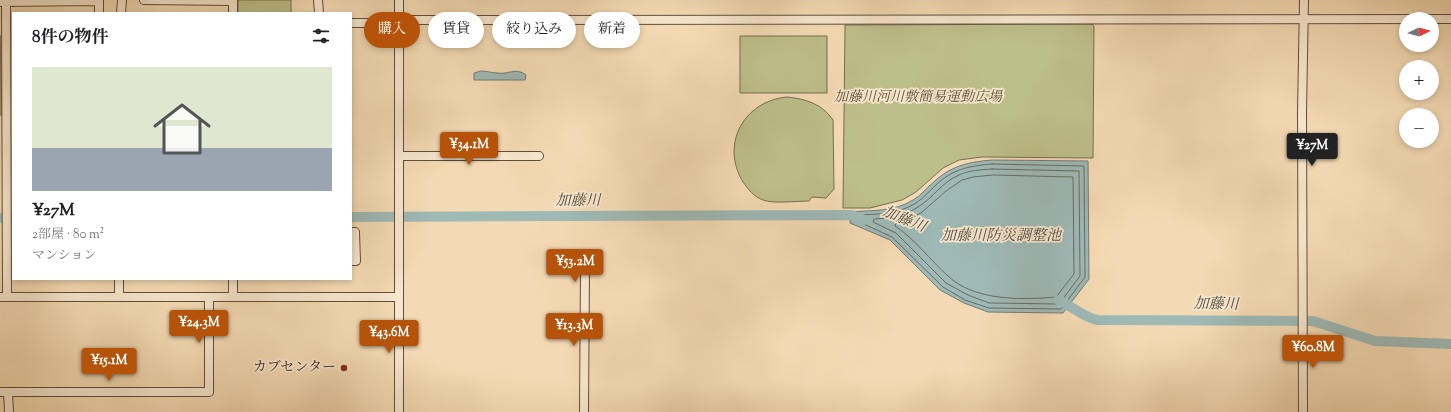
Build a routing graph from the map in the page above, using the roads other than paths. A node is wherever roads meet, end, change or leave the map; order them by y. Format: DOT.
graph roads {
  1 [pos="122,0"];
  2 [pos="144,0"];
  3 [pos="233,0"];
  4 [pos="318,0"];
  5 [pos="398,0"];
  6 [pos="1304,0"];
  7 [pos="4,1"];
  8 [pos="99,1"];
  9 [pos="99,12"];
  10 [pos="122,12"];
  11 [pos="233,12"];
  12 [pos="318,12"];
  13 [pos="398,12"];
  14 [pos="1451,18"];
  15 [pos="1304,19"];
  16 [pos="420,20"];
  17 [pos="352,23"];
  18 [pos="364,23"];
  19 [pos="6,24"];
  20 [pos="398,48"];
  21 [pos="10,147"];
  22 [pos="399,156"];
  23 [pos="539,156"];
  24 [pos="3,196"];
  25 [pos="352,232"];
  26 [pos="352,261"];
  27 [pos="585,267"];
  28 [pos="120,280"];
  29 [pos="233,280"];
  30 [pos="4,297"];
  31 [pos="119,297"];
  32 [pos="209,297"];
  33 [pos="233,297"];
  34 [pos="399,297"];
  35 [pos="4,392"];
  36 [pos="9,412"];
  37 [pos="399,412"];
  38 [pos="584,412"];
  39 [pos="1303,412"];
  1 -- 10 [label="street"];
  2 -- 3 [label="street"];
  3 -- 11 [label="street"];
  4 -- 12 [label="street"];
  5 -- 13 [label="street"];
  6 -- 15 [label="street"];
  7 -- 8 [label="street"];
  7 -- 19 [label="street"];
  8 -- 9 [label="street"];
  14 -- 15 [label="street"];
  15 -- 16 [label="street"];
  15 -- 39 [label="street"];
  17 -- 18 [label="street"];
  19 -- 21 [label="street"];
  20 -- 22 [label="street"];
  21 -- 24 [label="street"];
  22 -- 23 [label="street"];
  22 -- 34 [label="street"];
  24 -- 30 [label="street"];
  25 -- 26 [label="street"];
  27 -- 38 [label="street"];
  28 -- 31 [label="street"];
  29 -- 33 [label="street"];
  30 -- 31 [label="street"];
  31 -- 32 [label="street"];
  32 -- 33 [label="street"];
  32 -- 35 [label="street"];
  33 -- 34 [label="street"];
  34 -- 37 [label="street"];
  35 -- 36 [label="street"];
}
